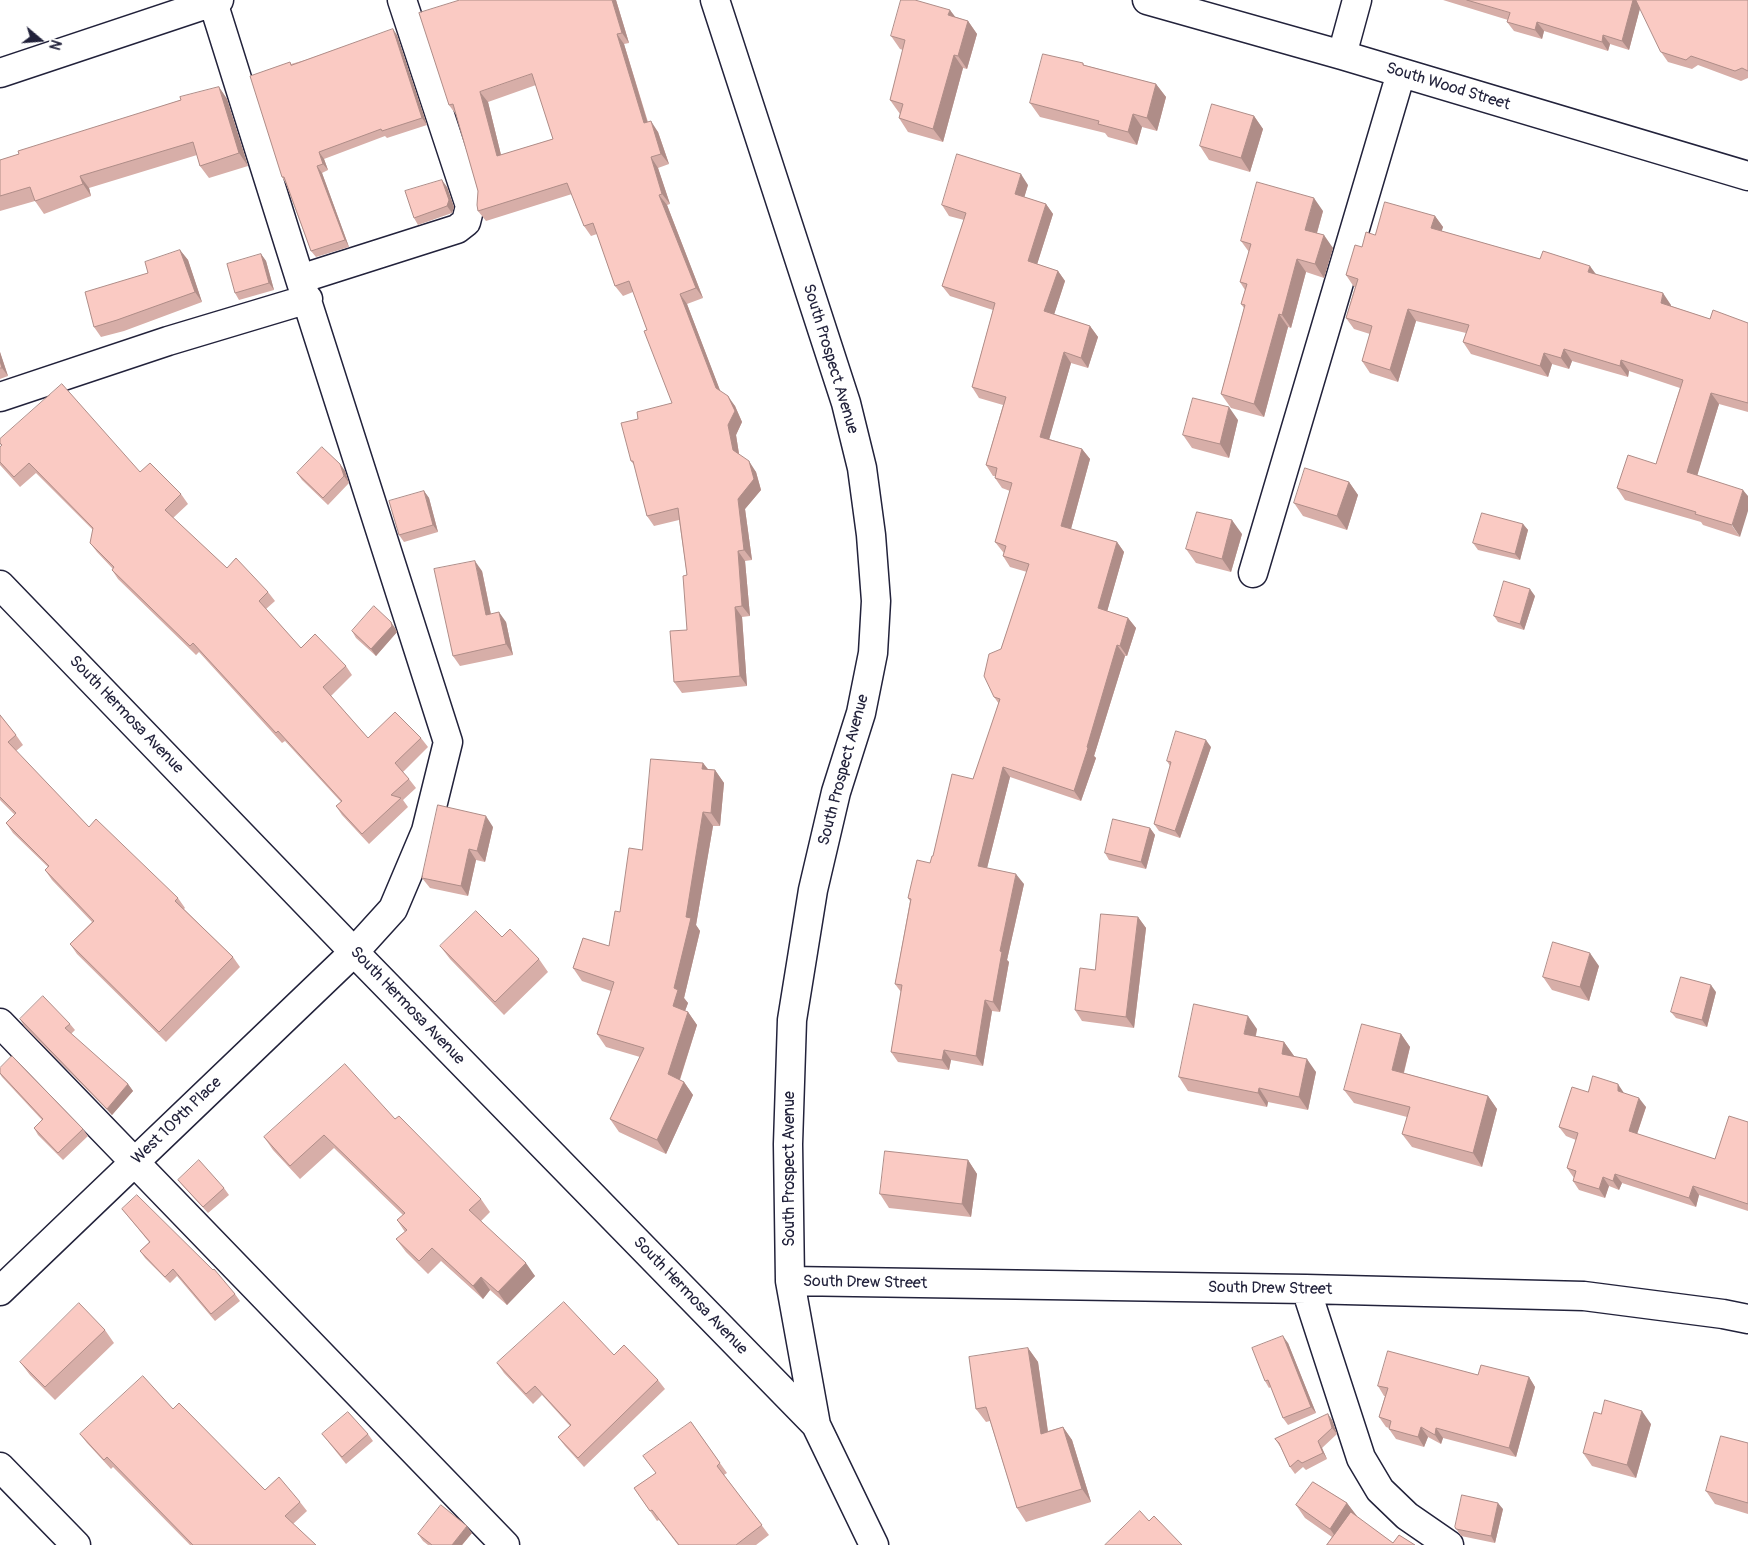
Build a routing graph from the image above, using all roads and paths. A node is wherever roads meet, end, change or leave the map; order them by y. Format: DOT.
graph roads {
  1 [pos="402,0"];
  2 [pos="714,0"];
  3 [pos="1147,0"];
  4 [pos="1358,0"];
  5 [pos="216,1"];
  6 [pos="1342,55"];
  7 [pos="1401,72"];
  8 [pos="0,73"];
  9 [pos="1748,176"];
  10 [pos="304,289"];
  11 [pos="0,397"];
  12 [pos="1253,573"];
  13 [pos="0,585"];
  14 [pos="354,952"];
  15 [pos="0,1023"];
  16 [pos="135,1161"];
  17 [pos="790,1282"];
  18 [pos="1306,1289"];
  19 [pos="0,1292"];
  20 [pos="1748,1319"];
  21 [pos="816,1425"];
  22 [pos="0,1466"];
  23 [pos="76,1545"];
  24 [pos="505,1545"];
  25 [pos="874,1545"];
  26 [pos="1449,1545"];
  1 -- 10 [label="street"];
  2 -- 17 [label="street, South Prospect Avenue"];
  3 -- 6 [label="street, South Wood Street"];
  4 -- 6 [label="street"];
  5 -- 8 [label="street"];
  5 -- 10 [label="street, West 109th Place"];
  6 -- 7 [label="street, South Wood Street"];
  7 -- 9 [label="street, South Wood Street"];
  7 -- 12 [label="street"];
  10 -- 11 [label="street"];
  10 -- 14 [label="street, West 109th Place"];
  13 -- 14 [label="street, South Hermosa Avenue"];
  14 -- 16 [label="street, West 109th Place"];
  14 -- 21 [label="street, South Hermosa Avenue"];
  15 -- 16 [label="street"];
  16 -- 19 [label="street, West 109th Place"];
  16 -- 24 [label="street"];
  17 -- 18 [label="street, South Drew Street"];
  17 -- 21 [label="street, South Prospect Avenue"];
  18 -- 20 [label="street, South Drew Street"];
  18 -- 26 [label="street"];
  21 -- 25 [label="street, South Prospect Avenue"];
  22 -- 23 [label="street"];
}
